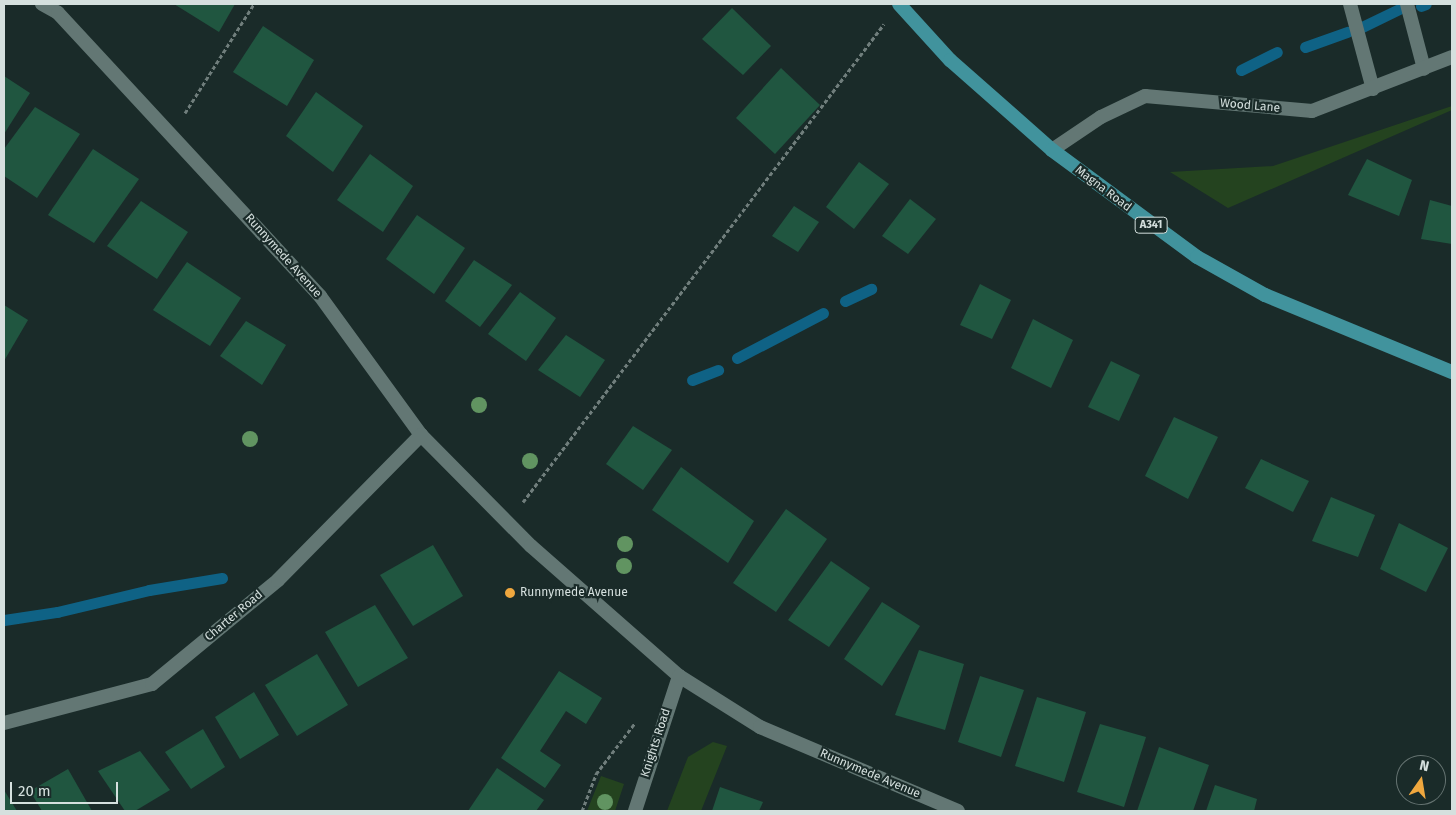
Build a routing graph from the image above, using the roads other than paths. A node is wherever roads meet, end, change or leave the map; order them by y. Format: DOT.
graph roads {
  1 [pos="42,4"];
  2 [pos="900,4"];
  3 [pos="1350,4"];
  4 [pos="1407,4"];
  5 [pos="1452,57"];
  6 [pos="1424,69"];
  7 [pos="1373,89"];
  8 [pos="1052,150"];
  9 [pos="1452,372"];
  10 [pos="421,435"];
  11 [pos="679,676"];
  12 [pos="4,723"];
  13 [pos="635,811"];
  14 [pos="958,811"];
  1 -- 10 [label="street, Runnymede Avenue"];
  2 -- 8 [label="main road, Magna Road / A341"];
  3 -- 7 [label="street"];
  4 -- 6 [label="street"];
  5 -- 6 [label="street, Wood Lane"];
  6 -- 7 [label="street, Wood Lane"];
  7 -- 8 [label="street, Wood Lane"];
  8 -- 9 [label="main road, Magna Road / A341"];
  10 -- 11 [label="street, Runnymede Avenue"];
  10 -- 12 [label="street, Charter Road"];
  11 -- 13 [label="street, Knights Road"];
  11 -- 14 [label="street, Runnymede Avenue"];
}
